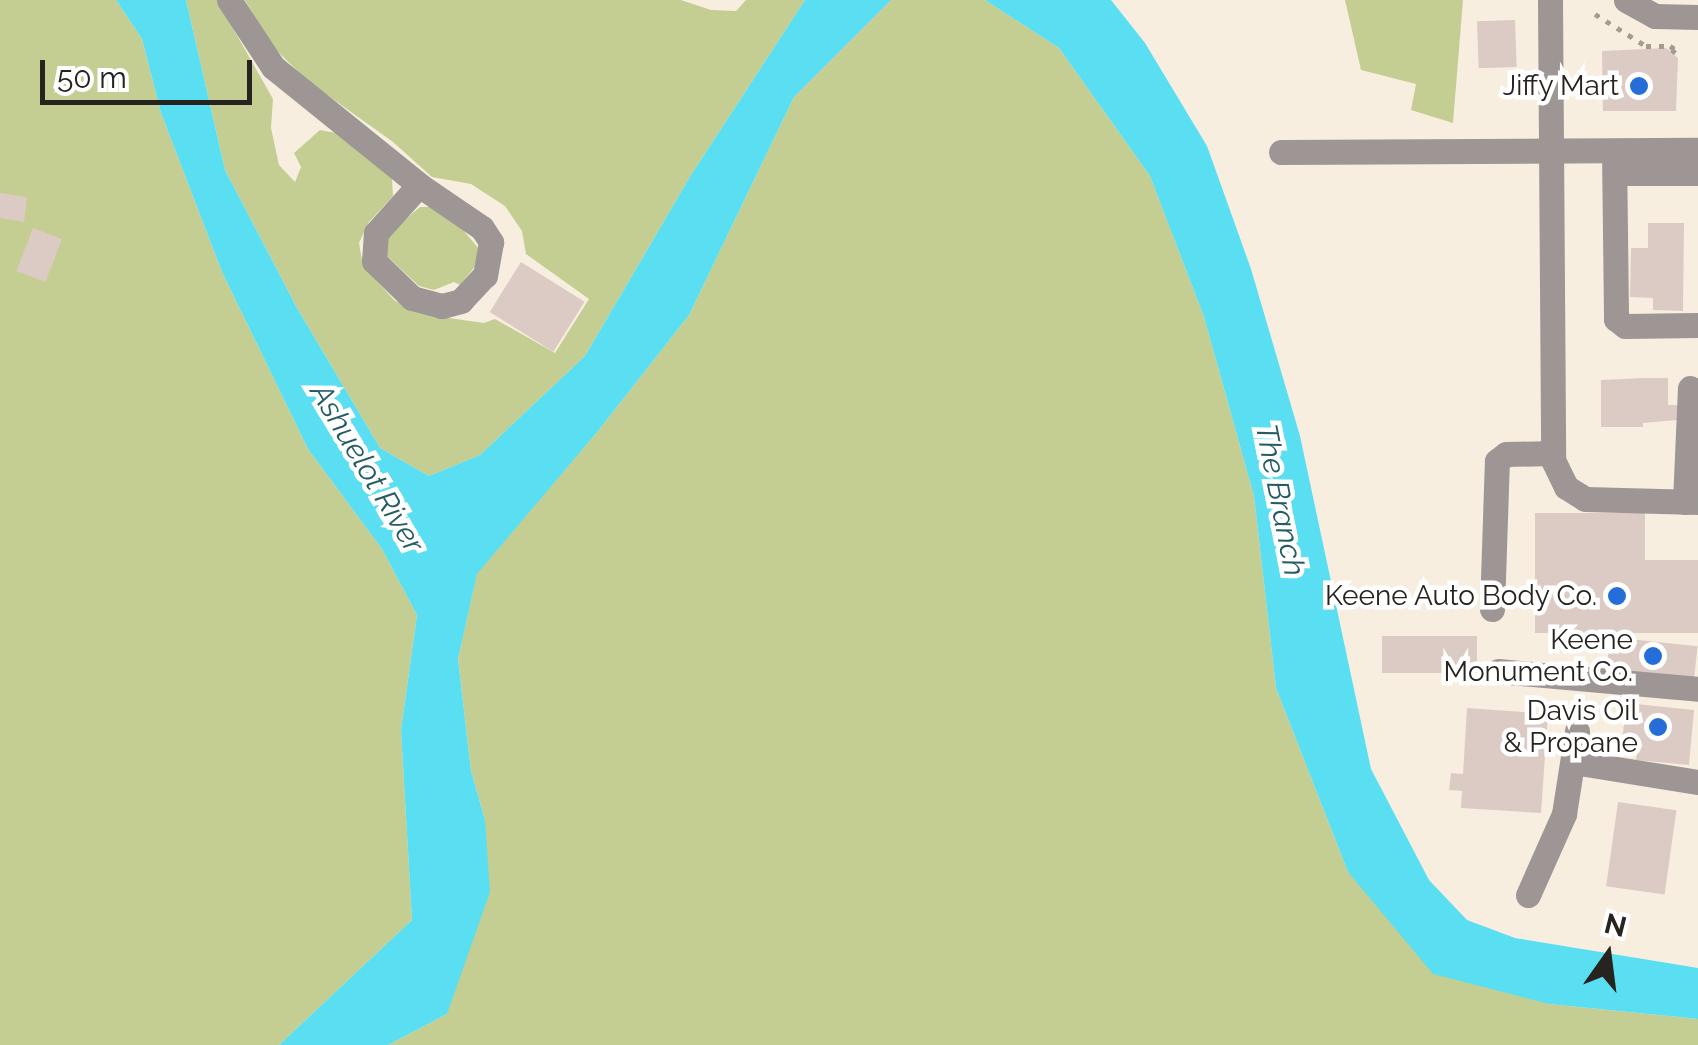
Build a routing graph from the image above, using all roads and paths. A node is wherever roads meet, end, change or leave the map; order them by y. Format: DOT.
graph roads {
  1 [pos="229,0"];
  2 [pos="1550,0"];
  3 [pos="1626,0"];
  4 [pos="1698,17"];
  5 [pos="1698,150"];
  6 [pos="1553,151"];
  7 [pos="1281,152"];
  8 [pos="1615,162"];
  9 [pos="1698,173"];
  10 [pos="419,185"];
  11 [pos="1698,326"];
  12 [pos="1690,388"];
  13 [pos="1553,452"];
  14 [pos="1692,502"];
  15 [pos="1492,608"];
  16 [pos="1498,671"];
  17 [pos="1698,689"];
  18 [pos="1576,731"];
  19 [pos="1573,762"];
  20 [pos="1698,782"];
  21 [pos="1528,895"];
  1 -- 10 [label="street"];
  2 -- 6 [label="street"];
  3 -- 4 [label="street"];
  5 -- 8 [label="street"];
  6 -- 7 [label="street"];
  6 -- 8 [label="street"];
  6 -- 13 [label="street"];
  8 -- 9 [label="street"];
  8 -- 11 [label="street"];
  10 -- 10 [label="street"];
  12 -- 14 [label="street"];
  13 -- 14 [label="street"];
  13 -- 15 [label="street"];
  16 -- 17 [label="street"];
  18 -- 19 [label="street"];
  19 -- 20 [label="street"];
  19 -- 21 [label="street"];
}
